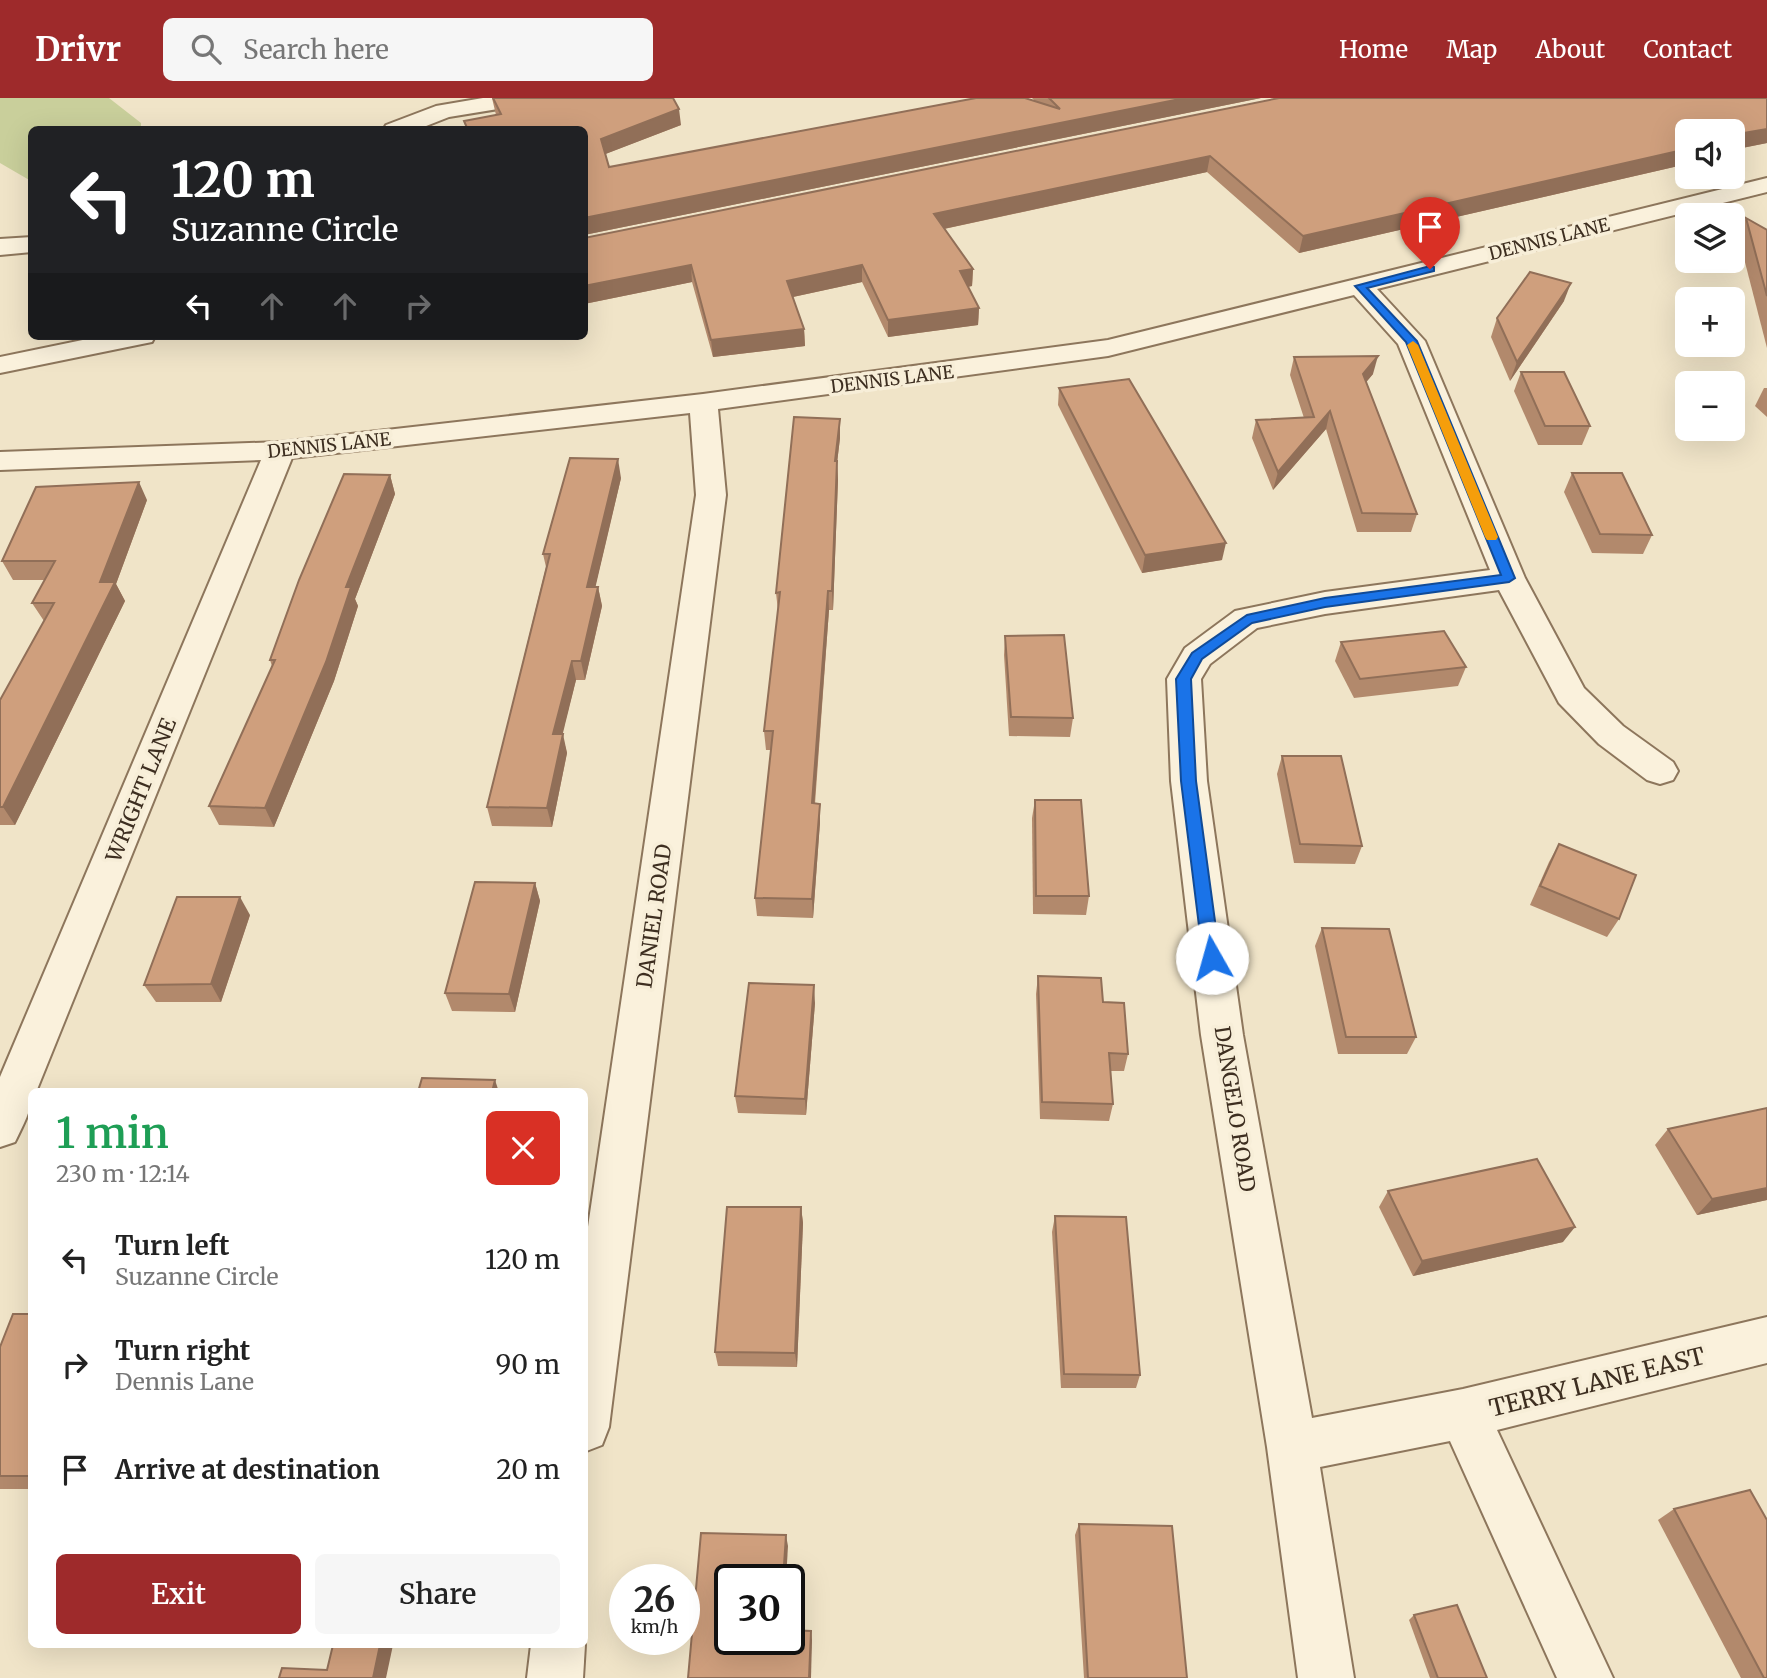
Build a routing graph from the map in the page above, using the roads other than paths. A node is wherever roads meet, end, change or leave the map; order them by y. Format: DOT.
graph roads {
  1 [pos="523,98"];
  2 [pos="405,126"];
  3 [pos="1767,185"];
  4 [pos="28,244"];
  5 [pos="0,247"];
  6 [pos="1360,286"];
  7 [pos="122,340"];
  8 [pos="0,365"];
  9 [pos="703,403"];
  10 [pos="280,451"];
  11 [pos="0,461"];
  12 [pos="1509,578"];
  13 [pos="1661,771"];
  14 [pos="0,1128"];
  15 [pos="1767,1340"];
  16 [pos="588,1398"];
  17 [pos="1464,1414"];
  18 [pos="1292,1447"];
  19 [pos="558,1648"];
  20 [pos="555,1678"];
  21 [pos="1326,1678"];
  22 [pos="1585,1678"];
  1 -- 2 [label="street"];
  3 -- 6 [label="street, DENNIS LANE"];
  4 -- 5 [label="street"];
  6 -- 9 [label="street, DENNIS LANE"];
  6 -- 12 [label="street"];
  7 -- 8 [label="street"];
  9 -- 10 [label="street, DENNIS LANE"];
  9 -- 16 [label="street, DANIEL ROAD"];
  10 -- 11 [label="street, DENNIS LANE"];
  10 -- 14 [label="street, WRIGHT LANE"];
  12 -- 13 [label="street"];
  12 -- 18 [label="street, DANGELO ROAD"];
  15 -- 17 [label="street, TERRY LANE EAST"];
  17 -- 18 [label="street"];
  17 -- 22 [label="street, TERRY LANE EAST"];
  18 -- 21 [label="street, DANGELO ROAD"];
  19 -- 20 [label="street"];
}
